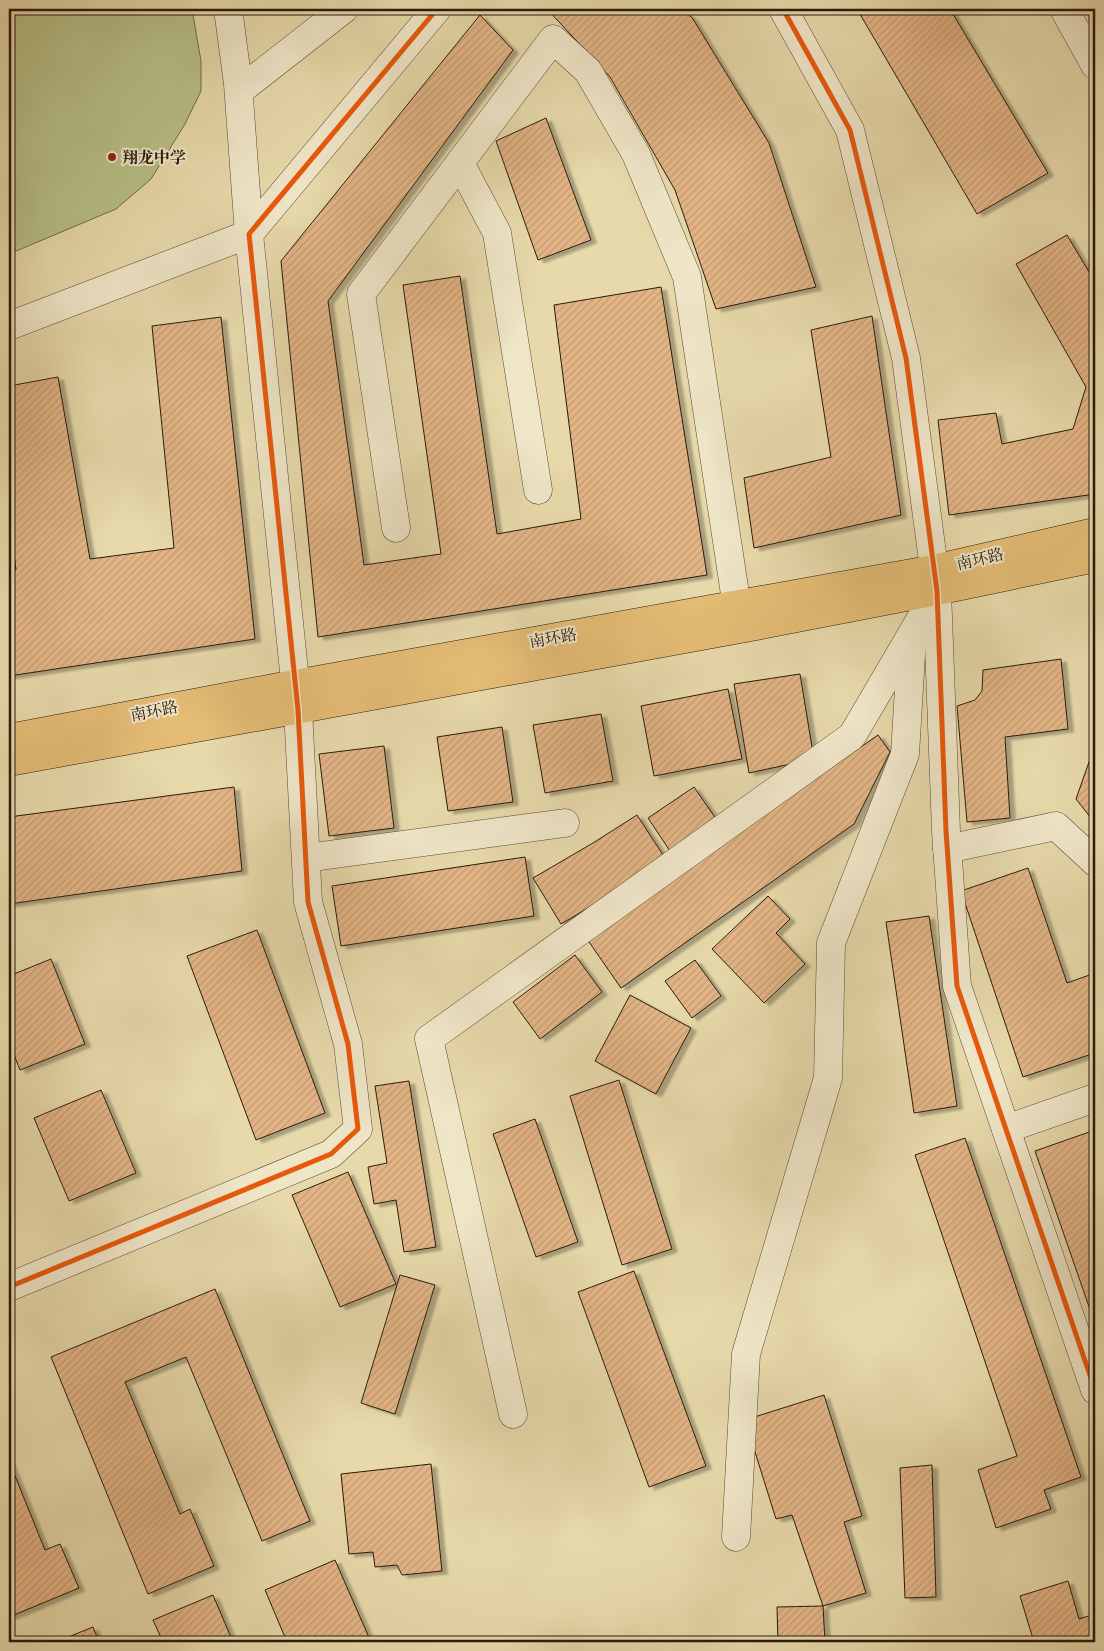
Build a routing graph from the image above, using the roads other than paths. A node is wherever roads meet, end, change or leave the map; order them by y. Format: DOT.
graph roads {
  1 [pos="228,9"];
  2 [pos="344,9"];
  3 [pos="436,9"];
  4 [pos="783,9"];
  5 [pos="1064,9"];
  6 [pos="1095,65"];
  7 [pos="239,91"];
  8 [pos="460,163"];
  9 [pos="250,234"];
  10 [pos="9,326"];
  11 [pos="538,490"];
  12 [pos="396,528"];
  13 [pos="1095,532"];
  14 [pos="1095,558"];
  15 [pos="935,580"];
  16 [pos="739,617"];
  17 [pos="913,632"];
  18 [pos="297,697"];
  19 [pos="9,738"];
  20 [pos="9,762"];
  21 [pos="566,823"];
  22 [pos="947,849"];
  23 [pos="306,858"];
  24 [pos="1095,862"];
  25 [pos="1095,1098"];
  26 [pos="1006,1129"];
  27 [pos="9,1287"];
  28 [pos="1095,1390"];
  29 [pos="512,1414"];
  30 [pos="736,1537"];
  1 -- 7 [label="street"];
  2 -- 7 [label="street"];
  3 -- 9 [label="street"];
  4 -- 15 [label="street"];
  5 -- 6 [label="street"];
  7 -- 9 [label="street"];
  8 -- 11 [label="street"];
  8 -- 12 [label="street"];
  8 -- 16 [label="street"];
  9 -- 10 [label="street"];
  9 -- 18 [label="street"];
  13 -- 15 [label="main road, 南环路"];
  14 -- 15 [label="main road, 南环路"];
  15 -- 16 [label="main road, 南环路"];
  15 -- 17 [label="street"];
  15 -- 22 [label="street"];
  16 -- 18 [label="main road, 南环路"];
  17 -- 29 [label="street"];
  17 -- 30 [label="street"];
  18 -- 19 [label="main road, 南环路"];
  18 -- 20 [label="main road, 南环路"];
  18 -- 23 [label="street"];
  21 -- 23 [label="street"];
  22 -- 24 [label="street"];
  22 -- 26 [label="street"];
  23 -- 27 [label="street"];
  25 -- 26 [label="street"];
  26 -- 28 [label="street"];
}
